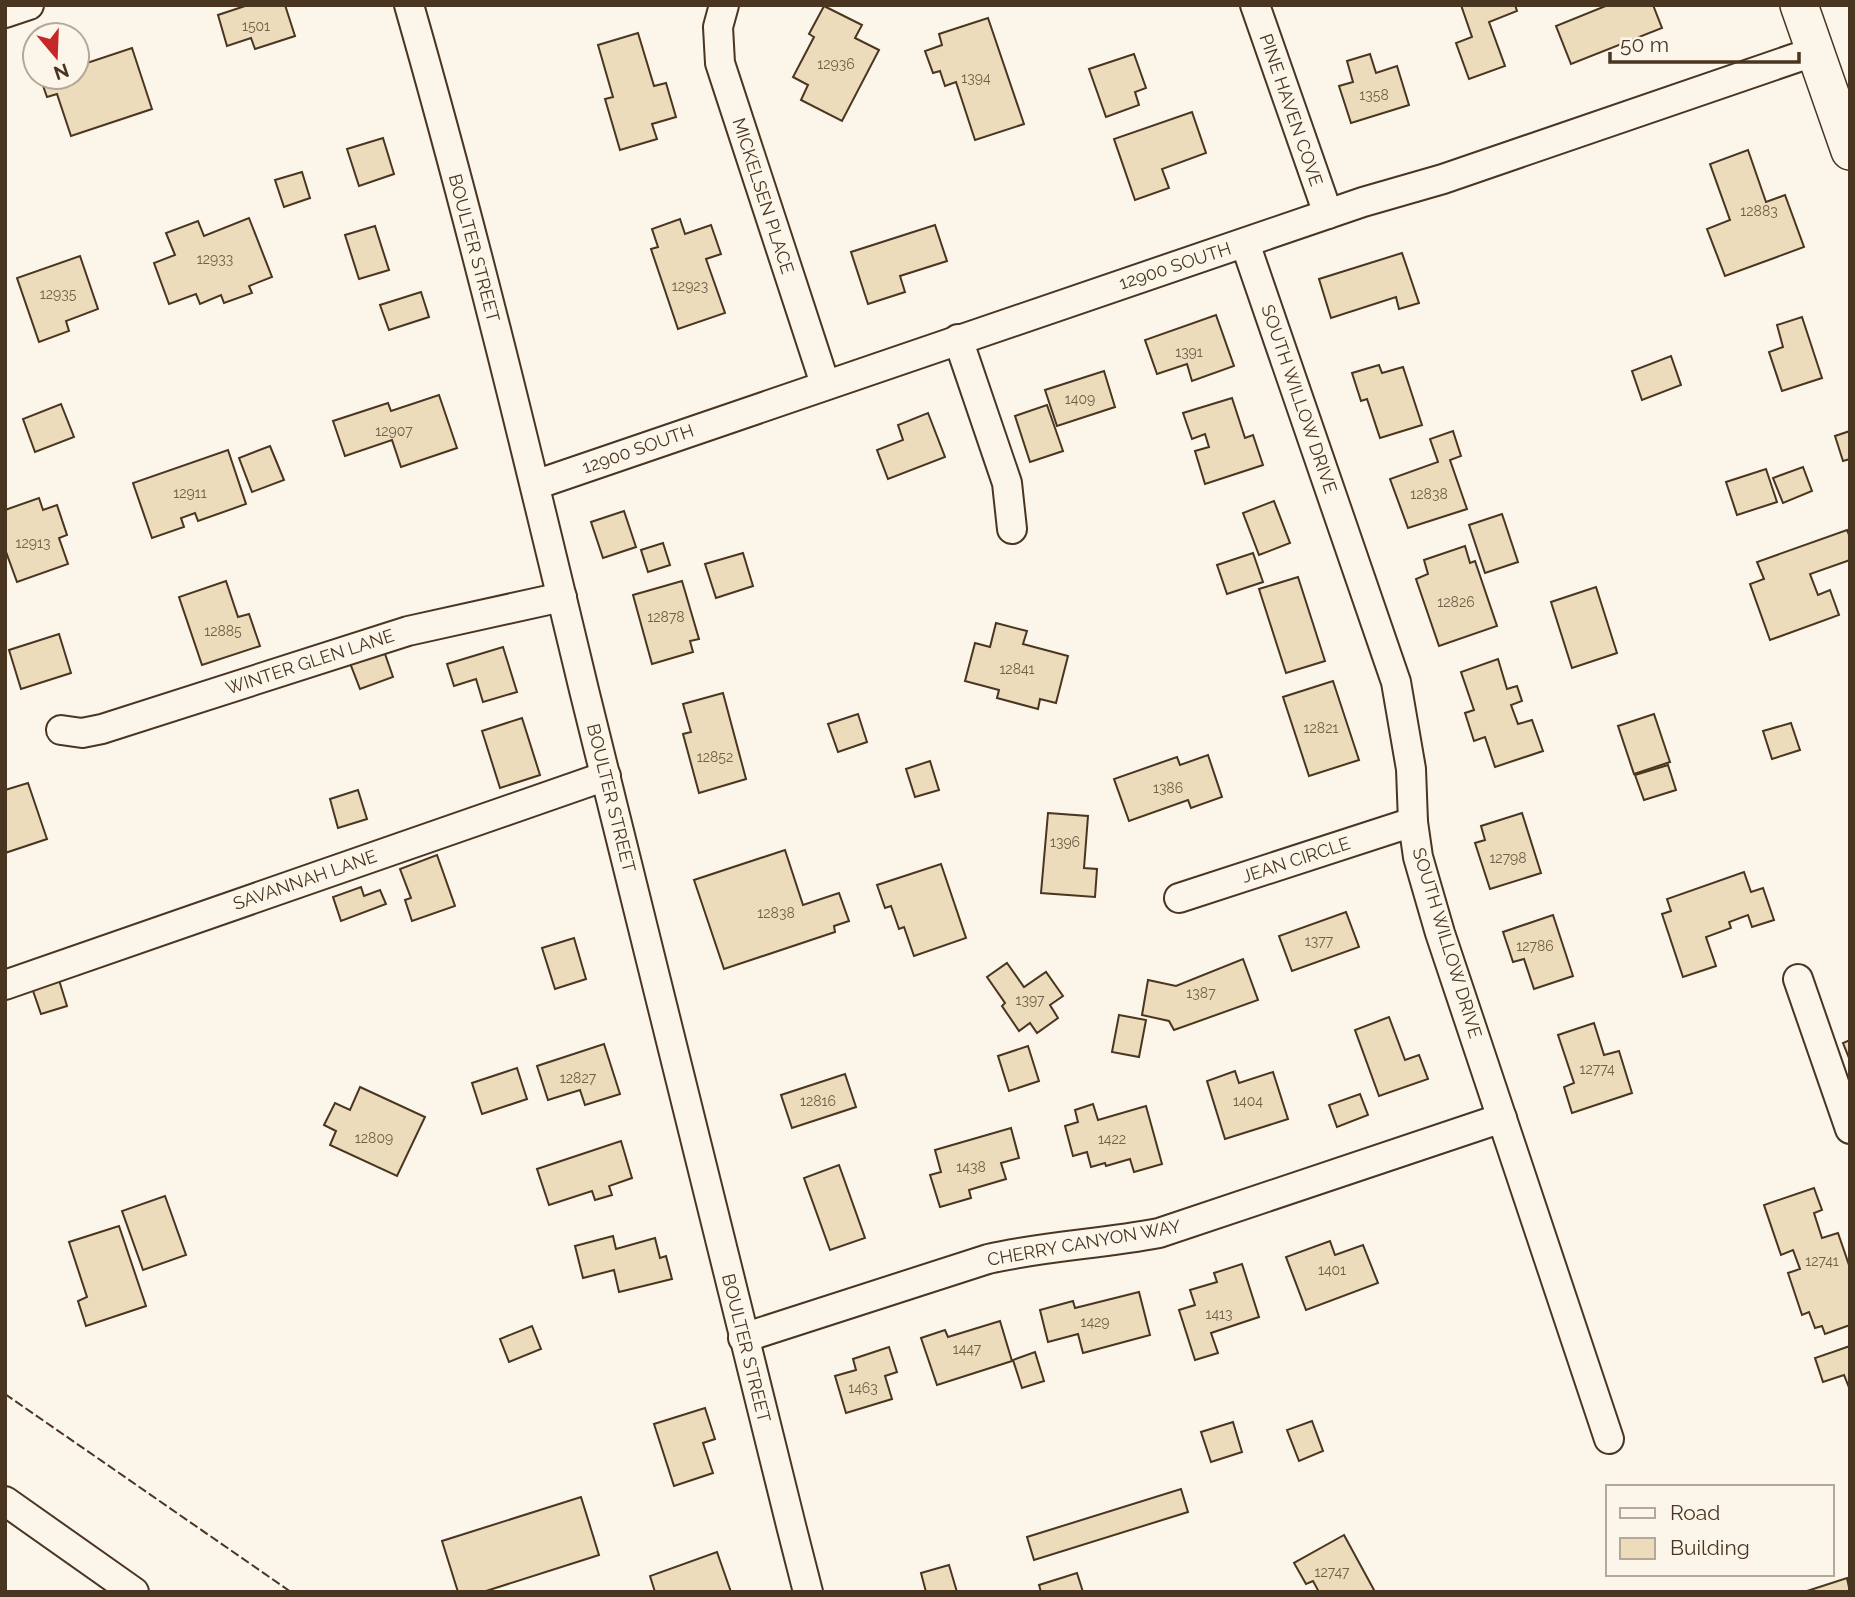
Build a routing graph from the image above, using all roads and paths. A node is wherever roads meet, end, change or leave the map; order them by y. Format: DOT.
graph roads {
  1 [pos="29,5"];
  2 [pos="409,5"];
  3 [pos="724,5"];
  4 [pos="1255,5"];
  5 [pos="1798,5"];
  6 [pos="5,13"];
  7 [pos="1816,51"];
  8 [pos="1850,151"];
  9 [pos="1328,214"];
  10 [pos="1245,243"];
  11 [pos="958,339"];
  12 [pos="825,384"];
  13 [pos="535,485"];
  14 [pos="1012,529"];
  15 [pos="562,597"];
  16 [pos="61,730"];
  17 [pos="606,776"];
  18 [pos="1413,822"];
  19 [pos="1180,898"];
  20 [pos="1798,979"];
  21 [pos="5,985"];
  22 [pos="1502,1118"];
  23 [pos="1850,1129"];
  24 [pos="743,1338"];
  25 [pos="1609,1439"];
  26 [pos="5,1501"];
  27 [pos="134,1592"];
  28 [pos="808,1592"];
  1 -- 6 [label="street"];
  2 -- 13 [label="street, BOULTER STREET"];
  3 -- 12 [label="street, MICKELSEN PLACE"];
  4 -- 9 [label="street, PINE HAVEN COVE"];
  5 -- 7 [label="main road"];
  7 -- 8 [label="main road"];
  7 -- 9 [label="street, 12900 SOUTH"];
  9 -- 10 [label="street, 12900 SOUTH"];
  10 -- 11 [label="street, 12900 SOUTH"];
  10 -- 18 [label="street, SOUTH WILLOW DRIVE"];
  11 -- 12 [label="street, 12900 SOUTH"];
  11 -- 14 [label="street"];
  12 -- 13 [label="street, 12900 SOUTH"];
  13 -- 15 [label="street, BOULTER STREET"];
  15 -- 16 [label="street, WINTER GLEN LANE"];
  15 -- 17 [label="street, BOULTER STREET"];
  17 -- 21 [label="street, SAVANNAH LANE"];
  17 -- 24 [label="street, BOULTER STREET"];
  18 -- 19 [label="street, JEAN CIRCLE"];
  18 -- 22 [label="street, SOUTH WILLOW DRIVE"];
  20 -- 23 [label="street"];
  22 -- 24 [label="street, CHERRY CANYON WAY"];
  22 -- 25 [label="street, SOUTH WILLOW DRIVE"];
  24 -- 28 [label="street, BOULTER STREET"];
  26 -- 27 [label="street"];
}
